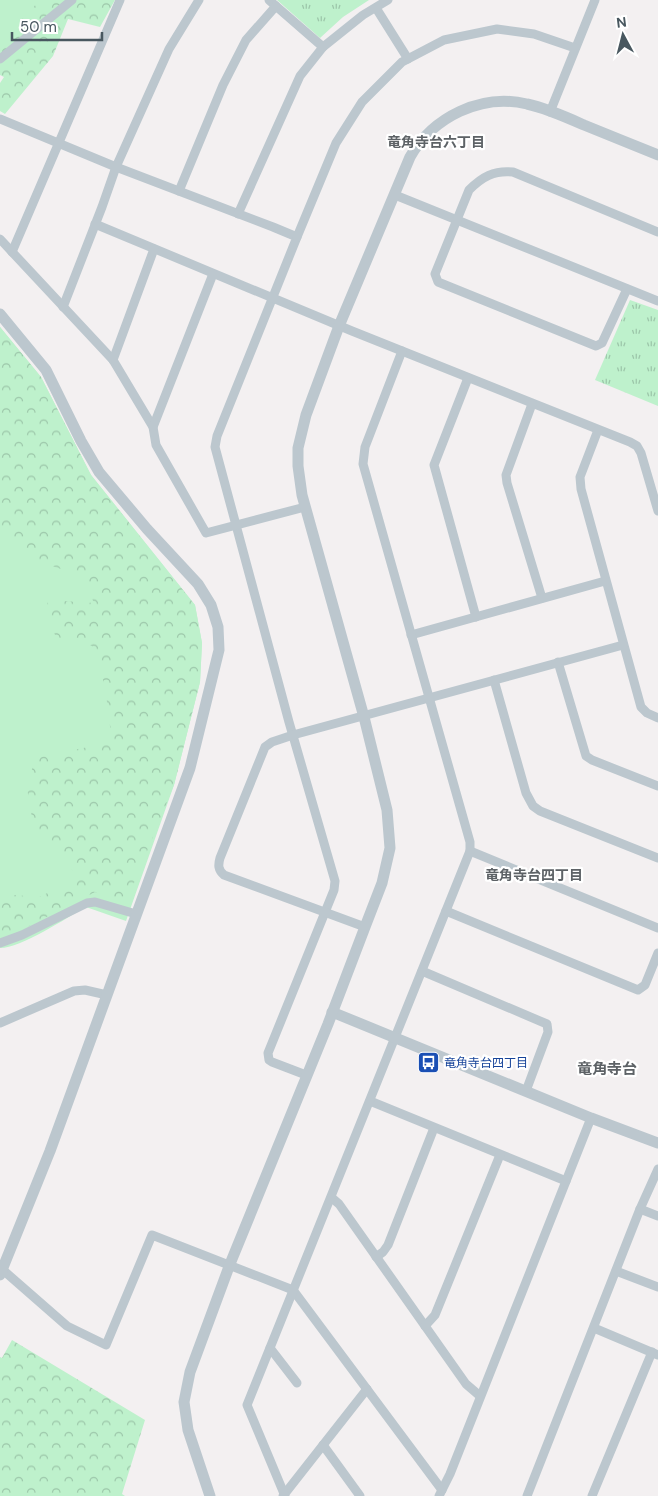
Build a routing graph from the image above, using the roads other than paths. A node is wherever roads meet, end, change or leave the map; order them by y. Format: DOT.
graph roads {
  1 [pos="72,0"];
  2 [pos="120,0"];
  3 [pos="199,0"];
  4 [pos="388,0"];
  5 [pos="595,0"];
  6 [pos="272,3"];
  7 [pos="376,8"];
  8 [pos="323,47"];
  9 [pos="574,48"];
  10 [pos="0,59"];
  11 [pos="408,60"];
  12 [pos="550,112"];
  13 [pos="0,119"];
  14 [pos="58,143"];
  15 [pos="658,155"];
  16 [pos="116,167"];
  17 [pos="179,191"];
  18 [pos="395,195"];
  19 [pos="238,214"];
  20 [pos="456,219"];
  21 [pos="95,224"];
  22 [pos="658,232"];
  23 [pos="297,237"];
  24 [pos="0,239"];
  25 [pos="154,249"];
  26 [pos="12,252"];
  27 [pos="213,274"];
  28 [pos="627,289"];
  29 [pos="274,299"];
  30 [pos="658,301"];
  31 [pos="63,307"];
  32 [pos="0,314"];
  33 [pos="339,326"];
  34 [pos="402,351"];
  35 [pos="113,360"];
  36 [pos="468,378"];
  37 [pos="532,404"];
  38 [pos="153,427"];
  39 [pos="598,430"];
  40 [pos="305,506"];
  41 [pos="658,511"];
  42 [pos="235,525"];
  43 [pos="606,581"];
  44 [pos="542,598"];
  45 [pos="476,617"];
  46 [pos="411,635"];
  47 [pos="623,645"];
  48 [pos="558,662"];
  49 [pos="494,680"];
  50 [pos="430,698"];
  51 [pos="364,717"];
  52 [pos="658,718"];
  53 [pos="293,736"];
  54 [pos="658,786"];
  55 [pos="470,851"];
  56 [pos="658,858"];
  57 [pos="446,911"];
  58 [pos="325,912"];
  59 [pos="136,914"];
  60 [pos="365,927"];
  61 [pos="658,928"];
  62 [pos="0,943"];
  63 [pos="658,953"];
  64 [pos="422,971"];
  65 [pos="107,995"];
  66 [pos="332,1012"];
  67 [pos="0,1023"];
  68 [pos="395,1038"];
  69 [pos="306,1075"];
  70 [pos="526,1091"];
  71 [pos="370,1101"];
  72 [pos="591,1118"];
  73 [pos="434,1128"];
  74 [pos="658,1143"];
  75 [pos="500,1155"];
  76 [pos="658,1169"];
  77 [pos="566,1181"];
  78 [pos="332,1198"];
  79 [pos="640,1209"];
  80 [pos="658,1216"];
  81 [pos="376,1256"];
  82 [pos="230,1264"];
  83 [pos="1,1271"];
  84 [pos="616,1271"];
  85 [pos="658,1288"];
  86 [pos="293,1290"];
  87 [pos="425,1326"];
  88 [pos="594,1328"];
  89 [pos="270,1348"];
  90 [pos="655,1353"];
  91 [pos="297,1384"];
  92 [pos="367,1388"];
  93 [pos="480,1396"];
  94 [pos="323,1445"];
  95 [pos="441,1493"];
  96 [pos="210,1496"];
  97 [pos="285,1496"];
  98 [pos="360,1496"];
  99 [pos="526,1496"];
  100 [pos="592,1496"];
  1 -- 10 [label="street"];
  2 -- 14 [label="street"];
  3 -- 16 [label="street"];
  4 -- 7 [label="street"];
  5 -- 9 [label="street"];
  6 -- 8 [label="street"];
  6 -- 17 [label="street"];
  7 -- 8 [label="street"];
  7 -- 11 [label="street"];
  8 -- 19 [label="street"];
  9 -- 11 [label="street"];
  9 -- 12 [label="street"];
  11 -- 23 [label="street"];
  12 -- 15 [label="street"];
  12 -- 18 [label="street"];
  13 -- 14 [label="street"];
  14 -- 16 [label="street"];
  14 -- 26 [label="street"];
  16 -- 17 [label="street"];
  16 -- 21 [label="street"];
  17 -- 19 [label="street"];
  18 -- 20 [label="street"];
  18 -- 33 [label="street"];
  19 -- 23 [label="street"];
  20 -- 22 [label="street"];
  20 -- 28 [label="street"];
  20 -- 28 [label="street"];
  21 -- 25 [label="street"];
  21 -- 31 [label="street"];
  23 -- 29 [label="street"];
  24 -- 26 [label="street"];
  25 -- 27 [label="street"];
  25 -- 35 [label="street"];
  26 -- 31 [label="street"];
  27 -- 29 [label="street"];
  27 -- 38 [label="street"];
  28 -- 30 [label="street"];
  29 -- 33 [label="street"];
  29 -- 42 [label="street"];
  31 -- 35 [label="street"];
  32 -- 59 [label="street"];
  33 -- 34 [label="street"];
  33 -- 40 [label="street"];
  34 -- 36 [label="street"];
  34 -- 46 [label="street"];
  35 -- 38 [label="street"];
  36 -- 37 [label="street"];
  36 -- 45 [label="street"];
  37 -- 39 [label="street"];
  37 -- 44 [label="street"];
  38 -- 42 [label="street"];
  39 -- 41 [label="street"];
  39 -- 43 [label="street"];
  40 -- 42 [label="street"];
  40 -- 51 [label="street"];
  42 -- 53 [label="street"];
  43 -- 44 [label="street"];
  43 -- 47 [label="street"];
  44 -- 45 [label="street"];
  45 -- 46 [label="street"];
  46 -- 50 [label="street"];
  47 -- 48 [label="street"];
  47 -- 52 [label="street"];
  48 -- 49 [label="street"];
  48 -- 54 [label="street"];
  49 -- 50 [label="street"];
  49 -- 56 [label="street"];
  50 -- 51 [label="street"];
  50 -- 55 [label="street"];
  51 -- 53 [label="street"];
  51 -- 60 [label="street"];
  53 -- 58 [label="street"];
  53 -- 58 [label="street"];
  55 -- 57 [label="street"];
  55 -- 61 [label="street"];
  57 -- 63 [label="street"];
  57 -- 64 [label="street"];
  58 -- 60 [label="street"];
  58 -- 69 [label="street"];
  59 -- 62 [label="street"];
  59 -- 65 [label="street"];
  60 -- 66 [label="street"];
  64 -- 68 [label="street"];
  64 -- 70 [label="street"];
  65 -- 67 [label="street"];
  65 -- 83 [label="street"];
  66 -- 68 [label="street"];
  66 -- 69 [label="street"];
  68 -- 70 [label="street"];
  68 -- 71 [label="street"];
  69 -- 82 [label="street"];
  70 -- 72 [label="street"];
  71 -- 73 [label="street"];
  71 -- 78 [label="street"];
  72 -- 74 [label="street"];
  72 -- 77 [label="street"];
  73 -- 75 [label="street"];
  73 -- 81 [label="street"];
  75 -- 77 [label="street"];
  75 -- 87 [label="street"];
  76 -- 79 [label="street"];
  77 -- 93 [label="street"];
  78 -- 81 [label="street"];
  78 -- 86 [label="street"];
  79 -- 80 [label="street"];
  79 -- 84 [label="street"];
  81 -- 87 [label="street"];
  82 -- 83 [label="street"];
  82 -- 86 [label="street"];
  82 -- 96 [label="street"];
  84 -- 85 [label="street"];
  84 -- 88 [label="street"];
  86 -- 89 [label="street"];
  86 -- 92 [label="street"];
  87 -- 93 [label="street"];
  88 -- 90 [label="street"];
  88 -- 99 [label="street"];
  89 -- 91 [label="street"];
  89 -- 97 [label="street"];
  90 -- 100 [label="street"];
  92 -- 94 [label="street"];
  92 -- 95 [label="street"];
  93 -- 95 [label="street"];
  94 -- 97 [label="street"];
  94 -- 98 [label="street"];
}
